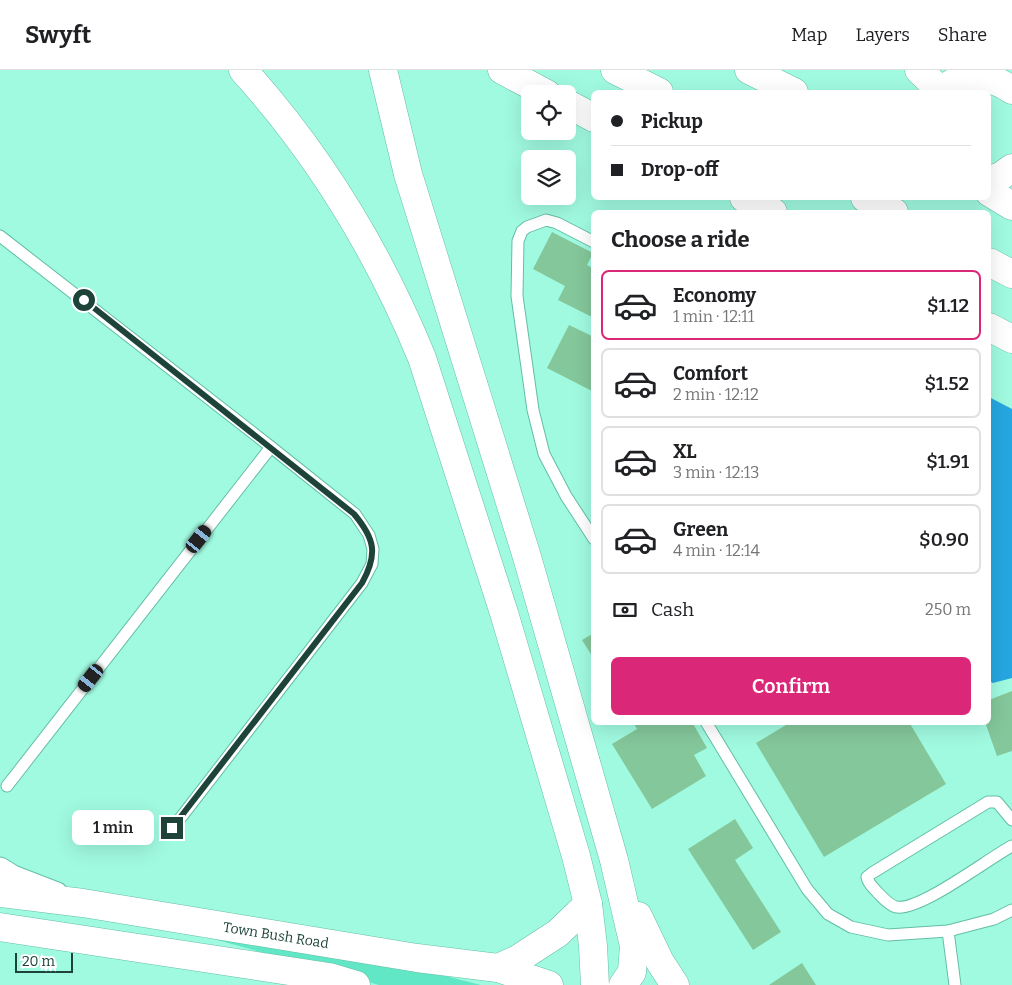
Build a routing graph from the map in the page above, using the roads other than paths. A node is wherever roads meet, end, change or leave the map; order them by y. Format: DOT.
graph roads {
  1 [pos="243,70"];
  2 [pos="502,70"];
  3 [pos="615,70"];
  4 [pos="749,70"];
  5 [pos="919,70"];
  6 [pos="384,73"];
  7 [pos="980,74"];
  8 [pos="530,85"];
  9 [pos="655,90"];
  10 [pos="790,90"];
  11 [pos="939,90"];
  12 [pos="944,90"];
  13 [pos="1012,90"];
  14 [pos="576,108"];
  15 [pos="591,116"];
  16 [pos="1012,168"];
  17 [pos="991,179"];
  18 [pos="991,193"];
  19 [pos="748,200"];
  20 [pos="869,200"];
  21 [pos="1012,206"];
  22 [pos="769,210"];
  23 [pos="890,210"];
  24 [pos="0,236"];
  25 [pos="591,240"];
  26 [pos="991,263"];
  27 [pos="1012,274"];
  28 [pos="991,328"];
  29 [pos="1012,339"];
  30 [pos="271,447"];
  31 [pos="591,534"];
  32 [pos="708,725"];
  33 [pos="7,786"];
  34 [pos="1012,820"];
  35 [pos="172,828"];
  36 [pos="1012,846"];
  37 [pos="614,860"];
  38 [pos="0,868"];
  39 [pos="0,893"];
  40 [pos="83,904"];
  41 [pos="588,904"];
  42 [pos="1012,910"];
  43 [pos="0,927"];
  44 [pos="948,931"];
  45 [pos="498,968"];
  46 [pos="356,985"];
  47 [pos="549,985"];
  48 [pos="595,985"];
  49 [pos="623,985"];
  50 [pos="675,985"];
  51 [pos="955,985"];
  1 -- 41 [label="main road"];
  2 -- 8 [label="main road"];
  3 -- 9 [label="main road"];
  4 -- 10 [label="main road"];
  5 -- 11 [label="main road"];
  6 -- 37 [label="main road"];
  7 -- 12 [label="main road"];
  7 -- 13 [label="main road"];
  14 -- 15 [label="main road"];
  16 -- 17 [label="main road"];
  18 -- 21 [label="main road"];
  19 -- 22 [label="main road"];
  20 -- 23 [label="main road"];
  24 -- 30 [label="lane"];
  25 -- 31 [label="lane"];
  26 -- 27 [label="main road"];
  28 -- 29 [label="main road"];
  30 -- 33 [label="lane"];
  30 -- 35 [label="lane"];
  32 -- 44 [label="lane"];
  34 -- 36 [label="lane"];
  37 -- 49 [label="main road"];
  37 -- 50 [label="main road"];
  38 -- 40 [label="street"];
  39 -- 40 [label="main road, Town Bush Road"];
  40 -- 45 [label="main road, Town Bush Road"];
  41 -- 45 [label="main road"];
  41 -- 48 [label="main road"];
  42 -- 44 [label="lane"];
  43 -- 46 [label="main road"];
  44 -- 51 [label="lane"];
  45 -- 47 [label="main road, Town Bush Road"];
}
